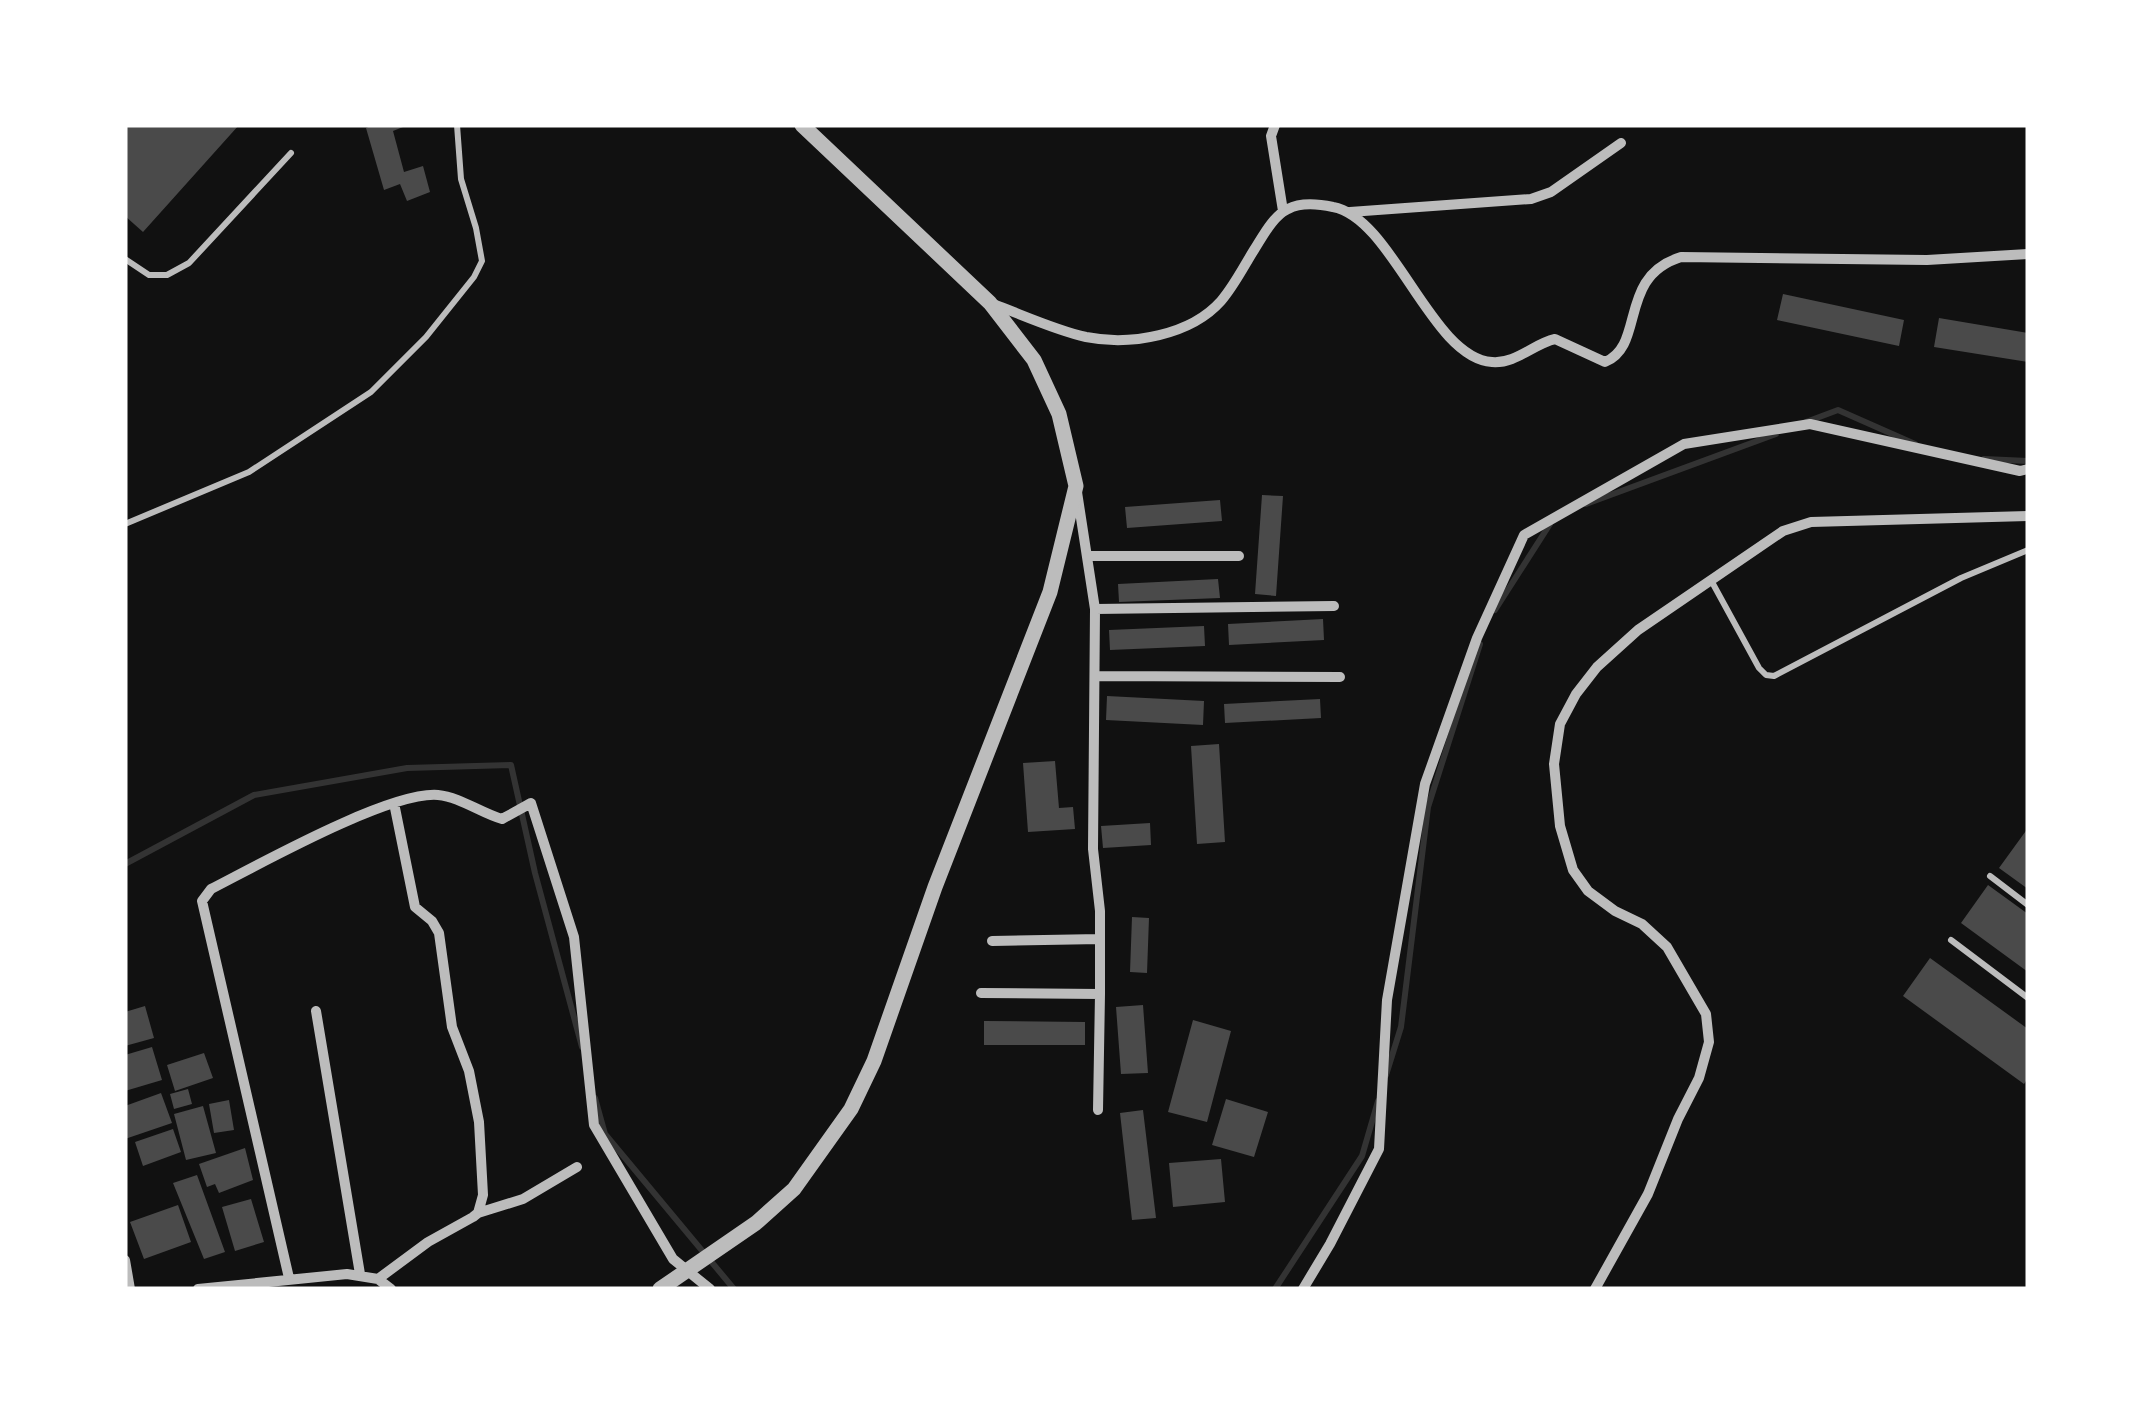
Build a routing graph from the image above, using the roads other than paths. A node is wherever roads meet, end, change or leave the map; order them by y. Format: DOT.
graph roads {
  1 [pos="457,125"];
  2 [pos="802,125"];
  3 [pos="1275,125"];
  4 [pos="1620,143"];
  5 [pos="291,153"];
  6 [pos="1282,212"];
  7 [pos="1350,212"];
  8 [pos="2028,254"];
  9 [pos="125,259"];
  10 [pos="990,303"];
  11 [pos="2028,468"];
  12 [pos="1076,486"];
  13 [pos="2028,516"];
  14 [pos="125,524"];
  15 [pos="2028,550"];
  16 [pos="1089,556"];
  17 [pos="1239,556"];
  18 [pos="1712,582"];
  19 [pos="1334,606"];
  20 [pos="1095,609"];
  21 [pos="1096,676"];
  22 [pos="1340,677"];
  23 [pos="394,803"];
  24 [pos="1990,876"];
  25 [pos="2028,905"];
  26 [pos="1100,939"];
  27 [pos="1950,940"];
  28 [pos="992,941"];
  29 [pos="981,993"];
  30 [pos="1100,994"];
  31 [pos="2028,998"];
  32 [pos="316,1011"];
  33 [pos="1098,1110"];
  34 [pos="577,1167"];
  35 [pos="478,1213"];
  36 [pos="125,1260"];
  37 [pos="360,1274"];
  38 [pos="289,1278"];
  39 [pos="378,1279"];
  40 [pos="130,1289"];
  41 [pos="198,1289"];
  42 [pos="391,1289"];
  43 [pos="660,1289"];
  44 [pos="710,1289"];
  45 [pos="1303,1289"];
  46 [pos="1595,1289"];
  1 -- 14 [label="lane"];
  2 -- 10 [label="street"];
  3 -- 6 [label="street"];
  4 -- 7 [label="street"];
  5 -- 9 [label="lane"];
  6 -- 7 [label="street"];
  6 -- 10 [label="street"];
  7 -- 8 [label="street"];
  10 -- 12 [label="street"];
  11 -- 45 [label="street"];
  12 -- 16 [label="street"];
  12 -- 43 [label="street"];
  13 -- 18 [label="street"];
  15 -- 18 [label="lane"];
  16 -- 17 [label="street"];
  16 -- 20 [label="street"];
  18 -- 46 [label="street"];
  19 -- 20 [label="street"];
  20 -- 21 [label="street"];
  21 -- 22 [label="street"];
  21 -- 26 [label="street"];
  23 -- 35 [label="street"];
  23 -- 38 [label="street"];
  23 -- 44 [label="street"];
  24 -- 25 [label="lane"];
  26 -- 28 [label="street"];
  26 -- 30 [label="street"];
  27 -- 31 [label="lane"];
  29 -- 30 [label="street"];
  30 -- 33 [label="street"];
  32 -- 37 [label="street"];
  34 -- 35 [label="street"];
  35 -- 39 [label="street"];
  36 -- 40 [label="street"];
  37 -- 38 [label="street"];
  37 -- 39 [label="street"];
  38 -- 41 [label="street"];
  39 -- 42 [label="street"];
}
